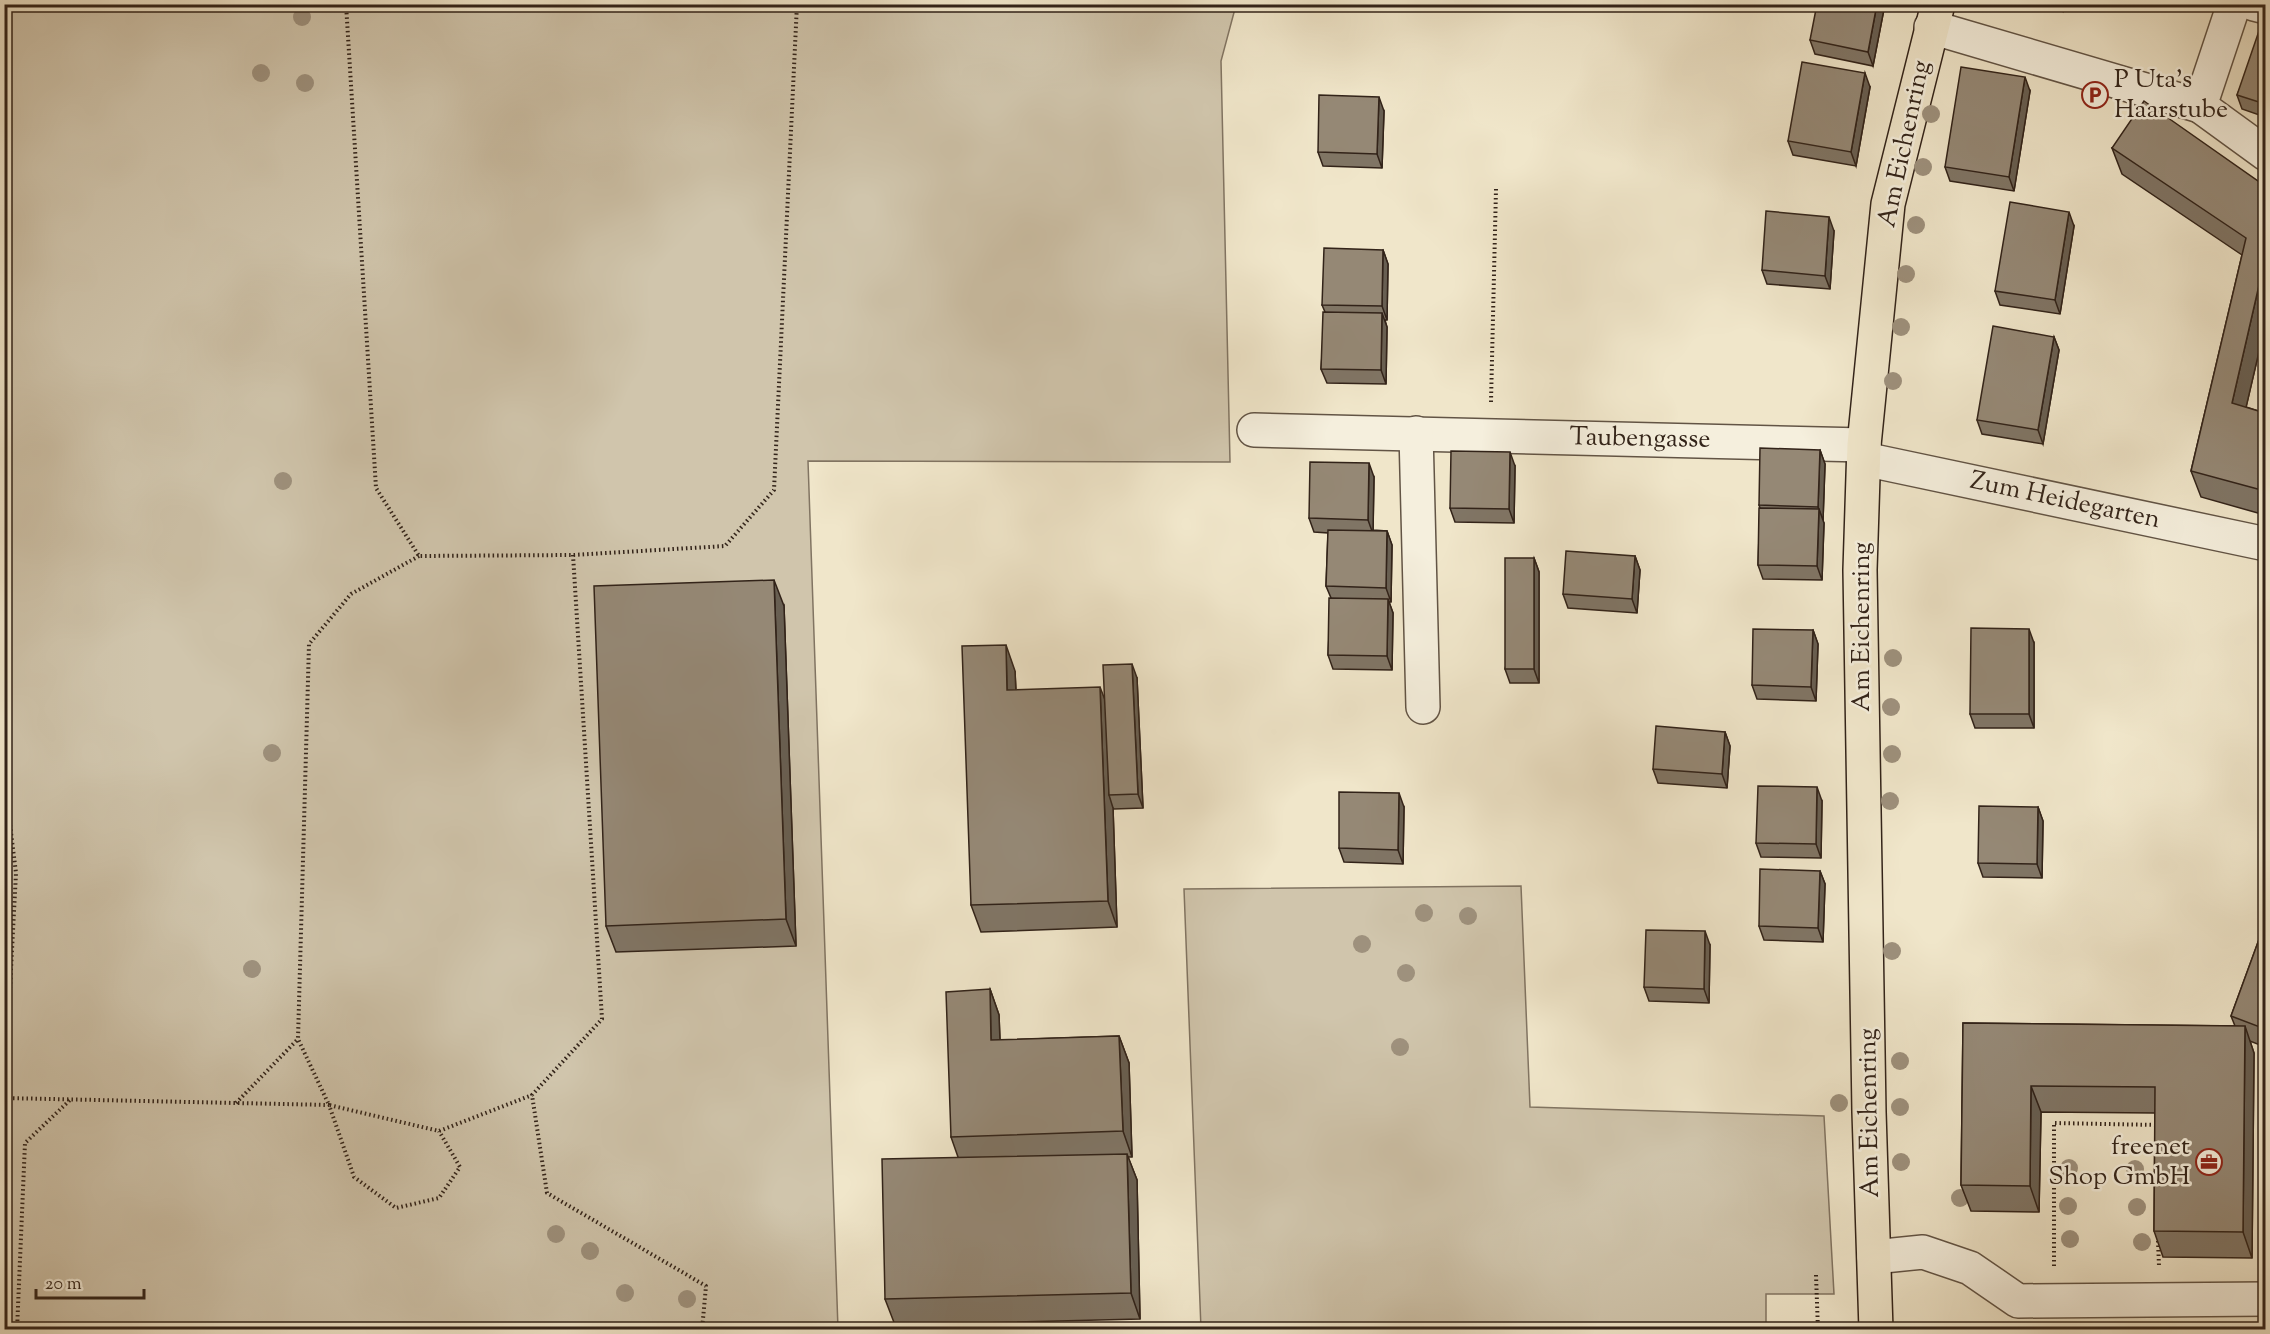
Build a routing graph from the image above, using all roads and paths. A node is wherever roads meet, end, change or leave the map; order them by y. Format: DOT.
graph roads {
  1 [pos="346,4"];
  2 [pos="797,4"];
  3 [pos="2234,4"];
  4 [pos="2254,4"];
  5 [pos="2265,7"];
  6 [pos="1935,16"];
  7 [pos="2200,106"];
  8 [pos="2265,154"];
  9 [pos="1496,189"];
  10 [pos="1254,430"];
  11 [pos="1416,433"];
  12 [pos="1491,436"];
  13 [pos="1864,452"];
  14 [pos="2265,544"];
  15 [pos="573,555"];
  16 [pos="419,556"];
  17 [pos="1423,706"];
  18 [pos="4,776"];
  19 [pos="298,1039"];
  20 [pos="4,1040"];
  21 [pos="532,1095"];
  22 [pos="4,1098"];
  23 [pos="71,1100"];
  24 [pos="235,1103"];
  25 [pos="329,1106"];
  26 [pos="439,1131"];
  27 [pos="2158,1137"];
  28 [pos="2158,1230"];
  29 [pos="1874,1257"];
  30 [pos="1816,1275"];
  31 [pos="2265,1299"];
  32 [pos="2054,1300"];
  33 [pos="2159,1300"];
  34 [pos="17,1329"];
  35 [pos="702,1329"];
  36 [pos="1818,1329"];
  37 [pos="1876,1329"];
  1 -- 16 [label="path"];
  2 -- 15 [label="path"];
  3 -- 7 [label="street"];
  4 -- 5 [label="street"];
  6 -- 7 [label="street"];
  6 -- 13 [label="main road, Am Eichenring"];
  7 -- 8 [label="street"];
  9 -- 12 [label="path"];
  10 -- 11 [label="street, Taubengasse"];
  11 -- 12 [label="street, Taubengasse"];
  11 -- 17 [label="street"];
  12 -- 13 [label="street, Taubengasse"];
  13 -- 14 [label="street, Zum Heidegarten"];
  13 -- 29 [label="main road, Am Eichenring"];
  15 -- 16 [label="path"];
  15 -- 21 [label="path"];
  16 -- 19 [label="path"];
  18 -- 20 [label="path"];
  19 -- 24 [label="path"];
  19 -- 25 [label="path"];
  21 -- 26 [label="path"];
  21 -- 35 [label="path"];
  22 -- 23 [label="path"];
  23 -- 24 [label="path"];
  23 -- 34 [label="path"];
  24 -- 25 [label="path"];
  25 -- 26 [label="path"];
  25 -- 26 [label="path"];
  27 -- 32 [label="path"];
  28 -- 33 [label="path"];
  29 -- 32 [label="street"];
  29 -- 37 [label="main road, Am Eichenring"];
  30 -- 36 [label="path"];
  31 -- 33 [label="street"];
  32 -- 33 [label="street"];
}
